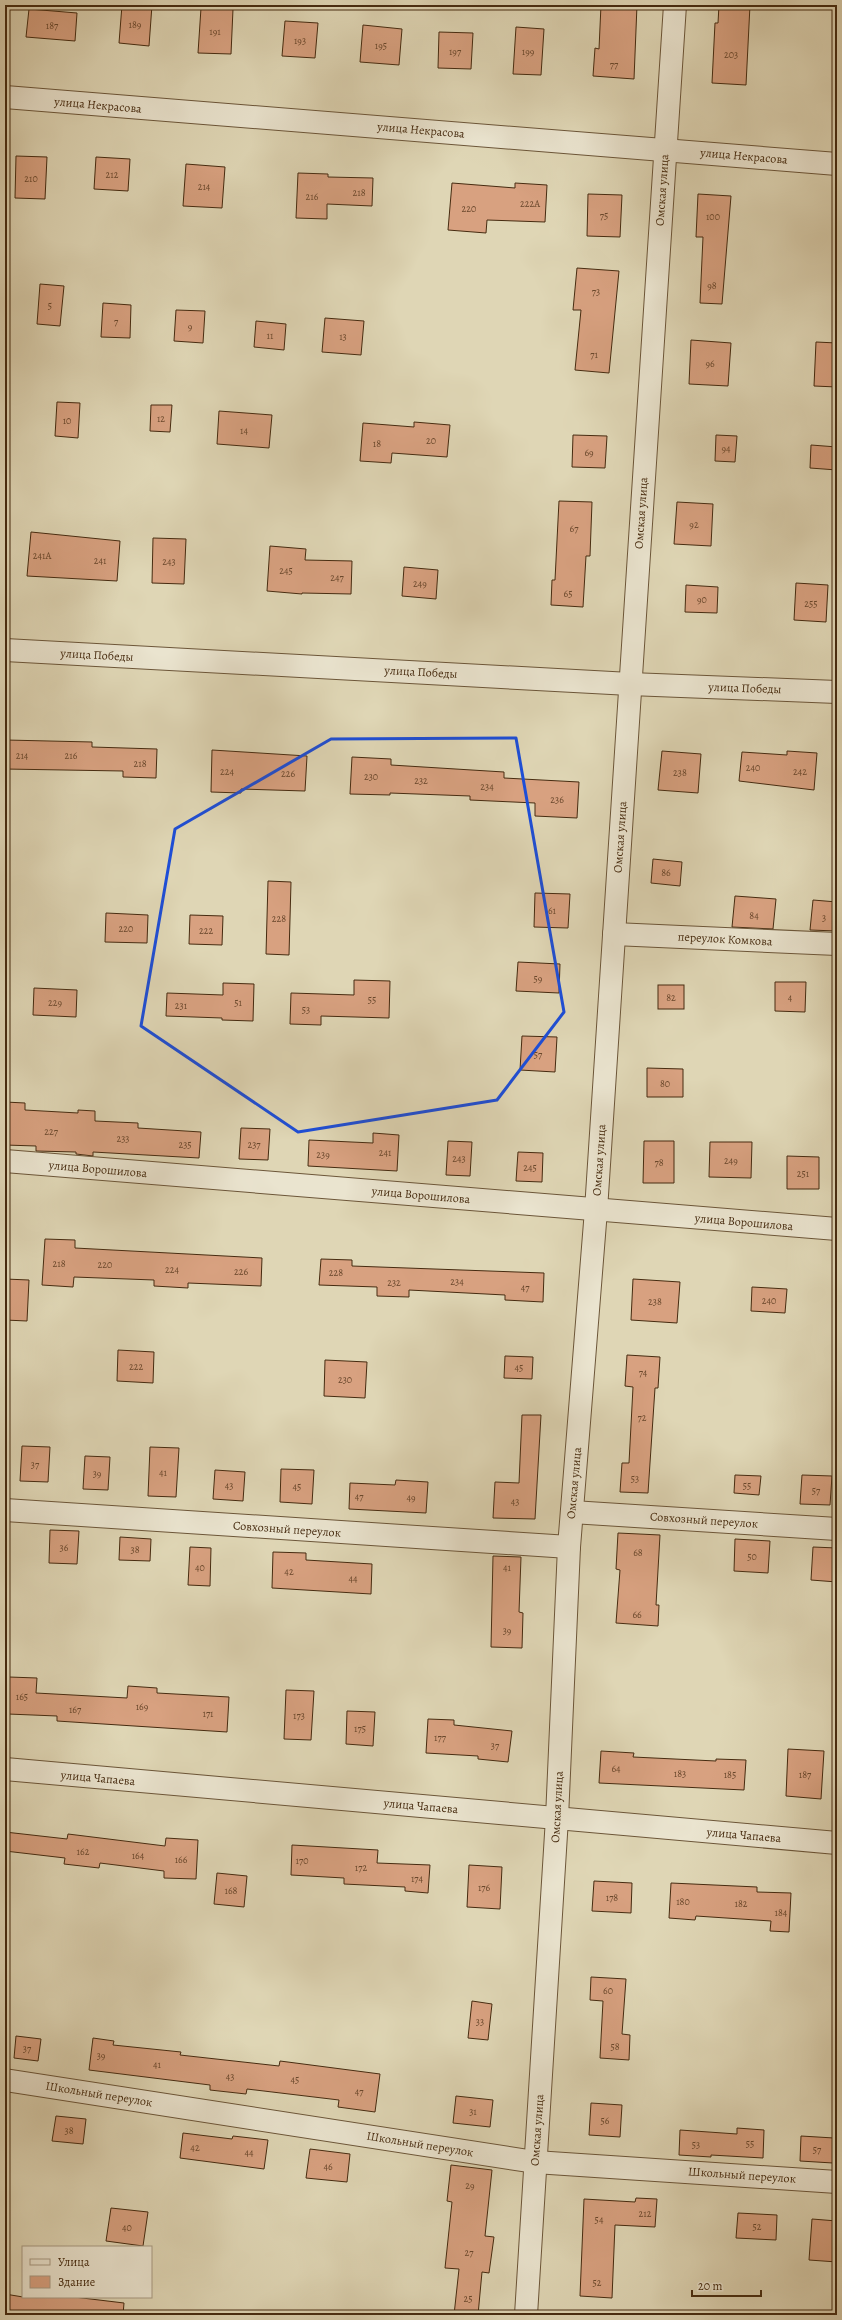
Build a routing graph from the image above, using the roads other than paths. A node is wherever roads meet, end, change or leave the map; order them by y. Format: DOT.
graph roads {
  1 [pos="675,5"];
  2 [pos="5,97"];
  3 [pos="664,150"];
  4 [pos="837,164"];
  5 [pos="5,650"];
  6 [pos="630,684"];
  7 [pos="837,692"];
  8 [pos="614,934"];
  9 [pos="837,944"];
  10 [pos="5,1161"];
  11 [pos="596,1210"];
  12 [pos="837,1229"];
  13 [pos="5,1510"];
  14 [pos="572,1512"];
  15 [pos="837,1529"];
  16 [pos="569,1547"];
  17 [pos="5,1769"];
  18 [pos="557,1818"];
  19 [pos="837,1843"];
  20 [pos="5,2080"];
  21 [pos="535,2162"];
  22 [pos="837,2182"];
  23 [pos="526,2315"];
  1 -- 3 [label="street, Омская улица"];
  2 -- 3 [label="street, улица Некрасова"];
  3 -- 4 [label="street, улица Некрасова"];
  3 -- 6 [label="street, Омская улица"];
  5 -- 6 [label="street, улица Победы"];
  6 -- 7 [label="street, улица Победы"];
  6 -- 8 [label="street, Омская улица"];
  8 -- 9 [label="street, переулок Комкова"];
  8 -- 11 [label="street, Омская улица"];
  10 -- 11 [label="street, улица Ворошилова"];
  11 -- 12 [label="street, улица Ворошилова"];
  11 -- 14 [label="street, Омская улица"];
  13 -- 16 [label="street, Совхозный переулок"];
  14 -- 15 [label="street, Совхозный переулок"];
  14 -- 16 [label="street, Омская улица"];
  16 -- 18 [label="street, Омская улица"];
  17 -- 18 [label="street, улица Чапаева"];
  18 -- 19 [label="street, улица Чапаева"];
  18 -- 21 [label="street, Омская улица"];
  20 -- 21 [label="street, Школьный переулок"];
  21 -- 22 [label="street, Школьный переулок"];
  21 -- 23 [label="street, Омская улица"];
}
